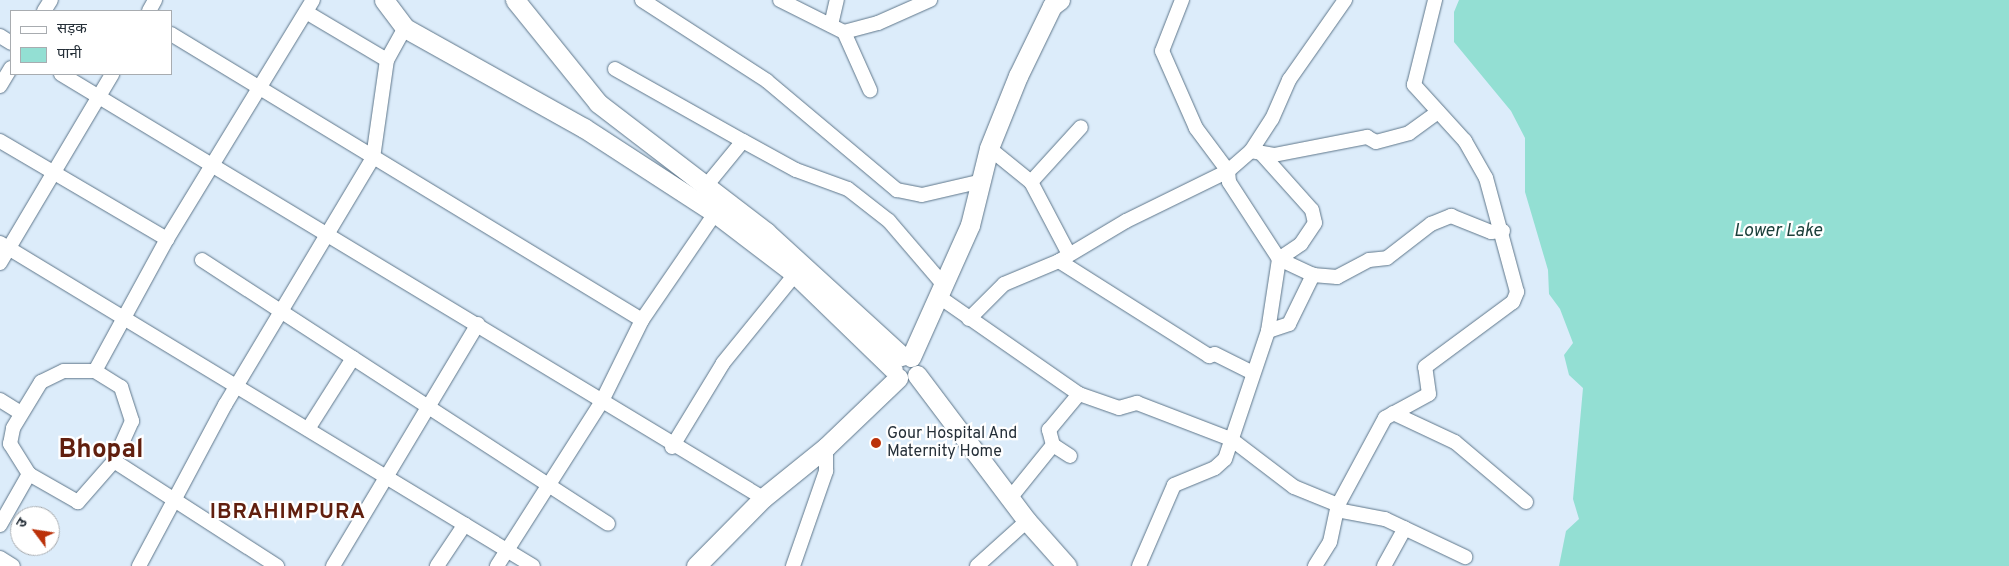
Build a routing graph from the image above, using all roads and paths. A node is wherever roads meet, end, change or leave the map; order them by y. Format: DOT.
graph roads {
  1 [pos="313,0"];
  2 [pos="384,0"];
  3 [pos="516,0"];
  4 [pos="642,0"];
  5 [pos="780,0"];
  6 [pos="837,0"];
  7 [pos="930,0"];
  8 [pos="1182,0"];
  9 [pos="1345,0"];
  10 [pos="1435,0"];
  11 [pos="1052,2"];
  12 [pos="306,12"];
  13 [pos="831,25"];
  14 [pos="405,28"];
  15 [pos="844,32"];
  16 [pos="172,35"];
  17 [pos="387,60"];
  18 [pos="615,69"];
  19 [pos="10,70"];
  20 [pos="63,75"];
  21 [pos="111,75"];
  22 [pos="0,86"];
  23 [pos="262,86"];
  24 [pos="870,90"];
  25 [pos="97,97"];
  26 [pos="1438,112"];
  27 [pos="1081,127"];
  28 [pos="0,141"];
  29 [pos="743,141"];
  30 [pos="989,148"];
  31 [pos="1256,152"];
  32 [pos="668,157"];
  33 [pos="372,158"];
  34 [pos="214,164"];
  35 [pos="53,171"];
  36 [pos="1228,171"];
  37 [pos="654,175"];
  38 [pos="982,182"];
  39 [pos="1031,182"];
  40 [pos="706,186"];
  41 [pos="720,206"];
  42 [pos="1503,231"];
  43 [pos="328,233"];
  44 [pos="167,239"];
  45 [pos="5,246"];
  46 [pos="1064,258"];
  47 [pos="1279,259"];
  48 [pos="202,260"];
  49 [pos="0,263"];
  50 [pos="799,269"];
  51 [pos="1313,275"];
  52 [pos="941,290"];
  53 [pos="279,310"];
  54 [pos="123,318"];
  55 [pos="969,319"];
  56 [pos="642,320"];
  57 [pos="478,324"];
  58 [pos="1268,331"];
  59 [pos="353,358"];
  60 [pos="905,369"];
  61 [pos="95,370"];
  62 [pos="1253,373"];
  63 [pos="237,386"];
  64 [pos="1079,394"];
  65 [pos="0,400"];
  66 [pos="602,401"];
  67 [pos="427,406"];
  68 [pos="21,413"];
  69 [pos="1394,413"];
  70 [pos="308,429"];
  71 [pos="1231,439"];
  72 [pos="1053,445"];
  73 [pos="672,447"];
  74 [pos="826,447"];
  75 [pos="1070,456"];
  76 [pos="114,461"];
  77 [pos="29,474"];
  78 [pos="386,476"];
  79 [pos="549,486"];
  80 [pos="1010,497"];
  81 [pos="763,498"];
  82 [pos="173,502"];
  83 [pos="1526,502"];
  84 [pos="1338,508"];
  85 [pos="465,524"];
  86 [pos="608,524"];
  87 [pos="1023,524"];
  88 [pos="0,525"];
  89 [pos="1405,528"];
  90 [pos="507,549"];
  91 [pos="1465,557"];
  92 [pos="0,558"];
  93 [pos="13,566"];
  94 [pos="140,566"];
  95 [pos="277,566"];
  96 [pos="333,566"];
  97 [pos="437,566"];
  98 [pos="497,566"];
  99 [pos="533,566"];
  100 [pos="696,566"];
  101 [pos="793,566"];
  102 [pos="977,566"];
  103 [pos="1054,566"];
  104 [pos="1068,566"];
  105 [pos="1139,566"];
  106 [pos="1315,566"];
  107 [pos="1384,566"];
  1 -- 12 [label="street"];
  2 -- 14 [label="main road"];
  3 -- 32 [label="main road"];
  4 -- 38 [label="street"];
  5 -- 13 [label="street"];
  6 -- 13 [label="street"];
  7 -- 15 [label="street"];
  8 -- 36 [label="street"];
  9 -- 31 [label="street"];
  10 -- 26 [label="street"];
  11 -- 30 [label="main road"];
  12 -- 17 [label="street"];
  12 -- 23 [label="street"];
  13 -- 15 [label="street"];
  14 -- 17 [label="street"];
  14 -- 37 [label="main road"];
  15 -- 24 [label="street"];
  16 -- 23 [label="street"];
  17 -- 33 [label="street"];
  18 -- 29 [label="street"];
  19 -- 22 [label="street"];
  20 -- 25 [label="street"];
  21 -- 25 [label="street"];
  23 -- 33 [label="street"];
  23 -- 34 [label="street"];
  25 -- 34 [label="street"];
  25 -- 35 [label="street"];
  26 -- 31 [label="street"];
  26 -- 42 [label="street"];
  27 -- 39 [label="street"];
  28 -- 35 [label="street"];
  29 -- 40 [label="street"];
  29 -- 52 [label="street"];
  30 -- 38 [label="main road"];
  30 -- 39 [label="street"];
  31 -- 36 [label="street"];
  31 -- 47 [label="street"];
  32 -- 37 [label="main road"];
  32 -- 40 [label="main road"];
  33 -- 43 [label="street"];
  33 -- 56 [label="street"];
  34 -- 43 [label="street"];
  34 -- 44 [label="street"];
  35 -- 44 [label="street"];
  35 -- 45 [label="street"];
  36 -- 46 [label="street"];
  36 -- 47 [label="street"];
  37 -- 41 [label="main road"];
  38 -- 52 [label="main road"];
  39 -- 46 [label="street"];
  40 -- 41 [label="main road"];
  41 -- 50 [label="main road"];
  41 -- 56 [label="street"];
  42 -- 51 [label="street"];
  42 -- 69 [label="street"];
  43 -- 53 [label="street"];
  43 -- 57 [label="street"];
  44 -- 54 [label="street"];
  45 -- 49 [label="street"];
  45 -- 54 [label="street"];
  46 -- 55 [label="street"];
  46 -- 62 [label="street"];
  47 -- 51 [label="street"];
  47 -- 58 [label="street"];
  48 -- 53 [label="street"];
  50 -- 60 [label="main road"];
  50 -- 73 [label="street"];
  51 -- 58 [label="street"];
  52 -- 55 [label="street"];
  52 -- 60 [label="main road"];
  53 -- 59 [label="street"];
  53 -- 63 [label="street"];
  54 -- 61 [label="street"];
  54 -- 63 [label="street"];
  55 -- 64 [label="street"];
  56 -- 66 [label="street"];
  57 -- 66 [label="street"];
  57 -- 67 [label="street"];
  58 -- 62 [label="street"];
  59 -- 67 [label="street"];
  59 -- 70 [label="street"];
  60 -- 74 [label="main road"];
  60 -- 80 [label="main road"];
  60 -- 87 [label="main road"];
  61 -- 68 [label="street"];
  61 -- 76 [label="street"];
  62 -- 71 [label="street"];
  63 -- 70 [label="street"];
  63 -- 82 [label="street"];
  64 -- 71 [label="street"];
  64 -- 72 [label="street"];
  65 -- 68 [label="street"];
  66 -- 73 [label="street"];
  66 -- 79 [label="street"];
  67 -- 78 [label="street"];
  67 -- 79 [label="street"];
  68 -- 77 [label="street"];
  69 -- 83 [label="street"];
  69 -- 84 [label="street"];
  70 -- 78 [label="street"];
  71 -- 84 [label="street"];
  71 -- 105 [label="street"];
  72 -- 75 [label="street"];
  72 -- 80 [label="street"];
  73 -- 81 [label="street"];
  74 -- 81 [label="main road"];
  74 -- 101 [label="street"];
  76 -- 77 [label="street"];
  76 -- 82 [label="street"];
  77 -- 88 [label="street"];
  78 -- 85 [label="street"];
  78 -- 96 [label="street"];
  79 -- 86 [label="street"];
  79 -- 90 [label="street"];
  80 -- 87 [label="main road"];
  81 -- 100 [label="main road"];
  82 -- 94 [label="street"];
  82 -- 95 [label="street"];
  84 -- 89 [label="street"];
  84 -- 106 [label="street"];
  85 -- 90 [label="street"];
  85 -- 97 [label="street"];
  87 -- 102 [label="street"];
  87 -- 103 [label="main road"];
  87 -- 104 [label="main road"];
  89 -- 91 [label="street"];
  89 -- 107 [label="street"];
  90 -- 98 [label="street"];
  90 -- 99 [label="street"];
  92 -- 93 [label="street"];
}
